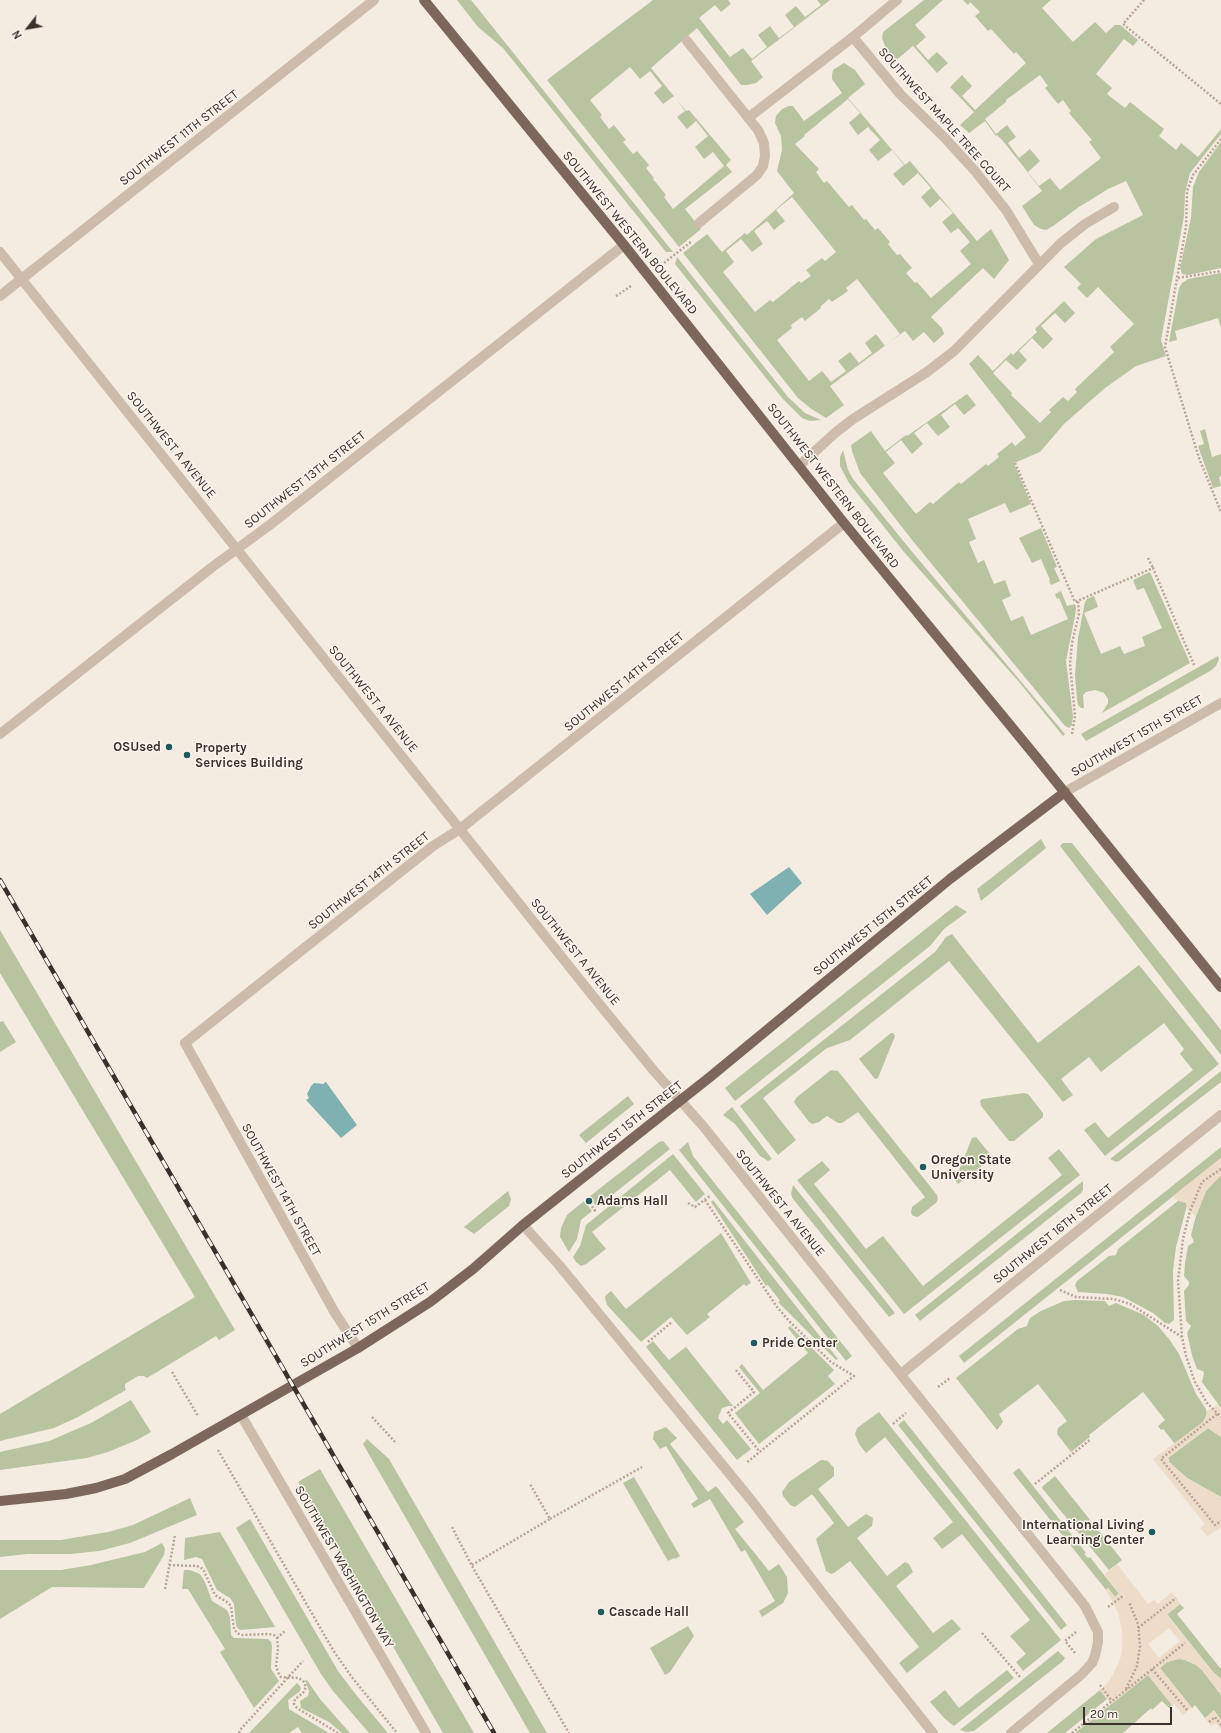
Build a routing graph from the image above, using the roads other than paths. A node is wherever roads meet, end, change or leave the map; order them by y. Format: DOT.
graph roads {
  1 [pos="374,0"];
  2 [pos="424,0"];
  3 [pos="897,0"];
  4 [pos="853,37"];
  5 [pos="687,41"];
  6 [pos="748,118"];
  7 [pos="1114,207"];
  8 [pos="699,223"];
  9 [pos="624,245"];
  10 [pos="0,252"];
  11 [pos="1039,264"];
  12 [pos="21,279"];
  13 [pos="0,296"];
  14 [pos="800,465"];
  15 [pos="844,523"];
  16 [pos="237,549"];
  17 [pos="1221,703"];
  18 [pos="0,734"];
  19 [pos="1065,792"];
  20 [pos="460,829"];
  21 [pos="1221,987"];
  22 [pos="681,1100"];
  23 [pos="1221,1115"];
  24 [pos="523,1225"];
  25 [pos="358,1348"];
  26 [pos="901,1374"];
  27 [pos="241,1415"];
  28 [pos="0,1501"];
  29 [pos="426,1733"];
  30 [pos="933,1733"];
  31 [pos="1011,1733"];
  1 -- 12 [label="street, SOUTHWEST 11TH STREET"];
  2 -- 9 [label="main road, SOUTHWEST WESTERN BOULEVARD"];
  3 -- 4 [label="street"];
  4 -- 6 [label="street"];
  4 -- 11 [label="street, SOUTHWEST MAPLE TREE COURT"];
  5 -- 6 [label="street"];
  6 -- 8 [label="street"];
  7 -- 11 [label="street"];
  9 -- 14 [label="main road, SOUTHWEST WESTERN BOULEVARD"];
  9 -- 16 [label="street, SOUTHWEST 13TH STREET"];
  10 -- 12 [label="street, SOUTHWEST A AVENUE"];
  11 -- 14 [label="street"];
  12 -- 13 [label="street, SOUTHWEST 11TH STREET"];
  12 -- 16 [label="street, SOUTHWEST A AVENUE"];
  14 -- 15 [label="main road, SOUTHWEST WESTERN BOULEVARD"];
  15 -- 19 [label="main road, SOUTHWEST WESTERN BOULEVARD"];
  15 -- 20 [label="street, SOUTHWEST 14TH STREET"];
  16 -- 18 [label="street, SOUTHWEST 13TH STREET"];
  16 -- 20 [label="street, SOUTHWEST A AVENUE"];
  17 -- 19 [label="street, SOUTHWEST 15TH STREET"];
  19 -- 21 [label="main road, SOUTHWEST WESTERN BOULEVARD"];
  19 -- 22 [label="main road, SOUTHWEST 15TH STREET"];
  20 -- 22 [label="street, SOUTHWEST A AVENUE"];
  20 -- 25 [label="street, SOUTHWEST 14TH STREET"];
  22 -- 24 [label="main road, SOUTHWEST 15TH STREET"];
  22 -- 26 [label="street, SOUTHWEST A AVENUE"];
  23 -- 26 [label="street, SOUTHWEST 16TH STREET"];
  24 -- 25 [label="main road, SOUTHWEST 15TH STREET"];
  24 -- 30 [label="street"];
  25 -- 27 [label="main road, SOUTHWEST 15TH STREET"];
  26 -- 31 [label="street, SOUTHWEST A AVENUE"];
  27 -- 28 [label="main road, SOUTHWEST 15TH STREET"];
  27 -- 29 [label="street, SOUTHWEST WASHINGTON WAY"];
}
